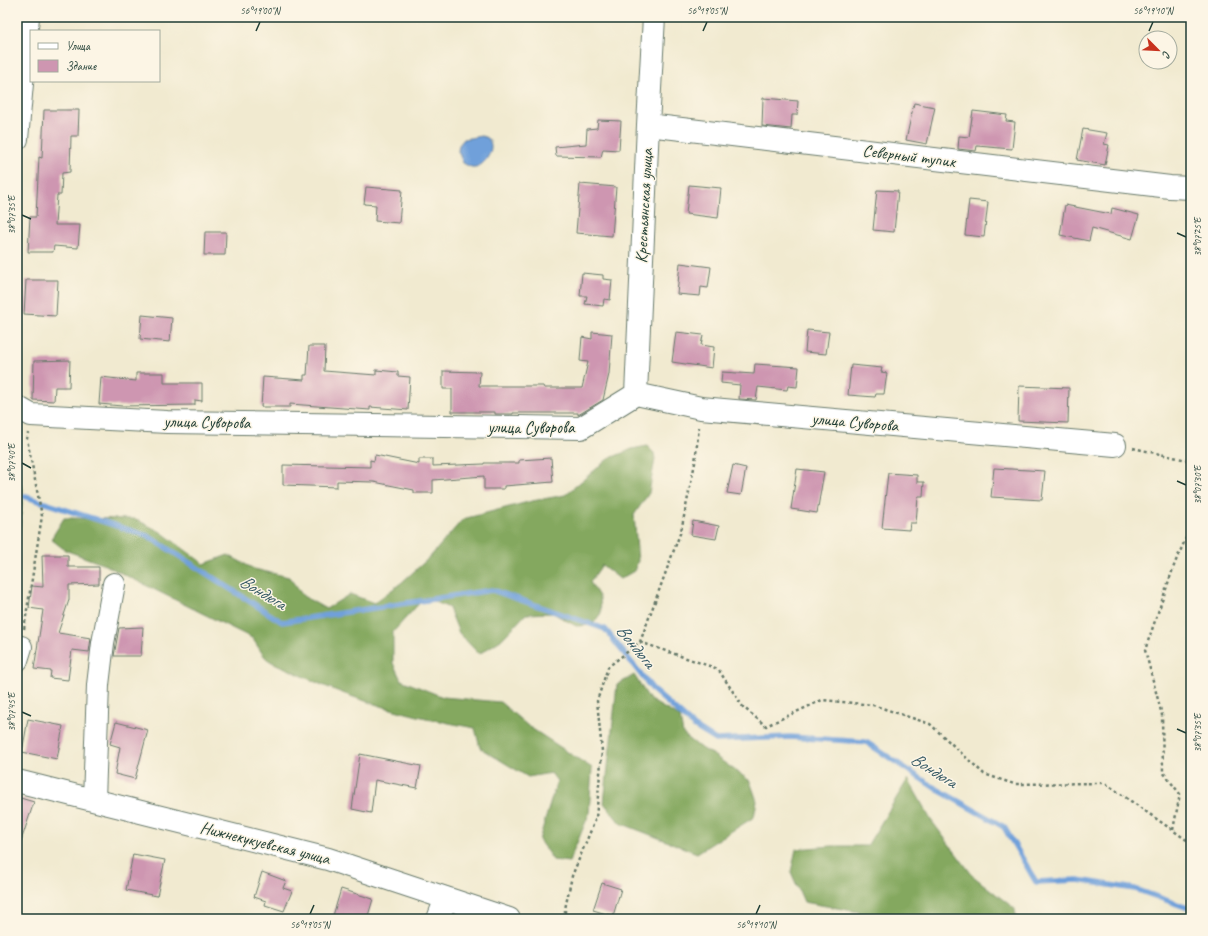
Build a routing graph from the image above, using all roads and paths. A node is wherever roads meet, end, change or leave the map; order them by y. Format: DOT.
graph roads {
  1 [pos="28,17"];
  2 [pos="654,17"];
  3 [pos="648,125"];
  4 [pos="17,140"];
  5 [pos="1181,187"];
  6 [pos="636,394"];
  7 [pos="701,408"];
  8 [pos="24,411"];
  9 [pos="27,439"];
  10 [pos="1115,444"];
  11 [pos="1191,461"];
  12 [pos="1191,527"];
  13 [pos="114,584"];
  14 [pos="640,642"];
  15 [pos="18,651"];
  16 [pos="17,780"];
  17 [pos="94,800"];
  18 [pos="1173,830"];
  19 [pos="1191,843"];
  20 [pos="446,898"];
  21 [pos="438,919"];
  22 [pos="509,919"];
  23 [pos="565,919"];
  1 -- 4 [label="street"];
  2 -- 3 [label="street, Крестьянская улица"];
  3 -- 5 [label="street, Северный тупик"];
  3 -- 6 [label="street, Крестьянская улица"];
  6 -- 7 [label="street, улица Суворова"];
  6 -- 8 [label="street, улица Суворова"];
  7 -- 10 [label="street, улица Суворова"];
  7 -- 14 [label="path"];
  9 -- 15 [label="path"];
  10 -- 11 [label="path"];
  12 -- 18 [label="path"];
  13 -- 17 [label="street"];
  14 -- 18 [label="path"];
  14 -- 23 [label="path"];
  16 -- 17 [label="street, Нижнекукуевская улица"];
  17 -- 20 [label="street, Нижнекукуевская улица"];
  18 -- 19 [label="path"];
  20 -- 21 [label="street"];
  20 -- 22 [label="street, Нижнекукуевская улица"];
}
